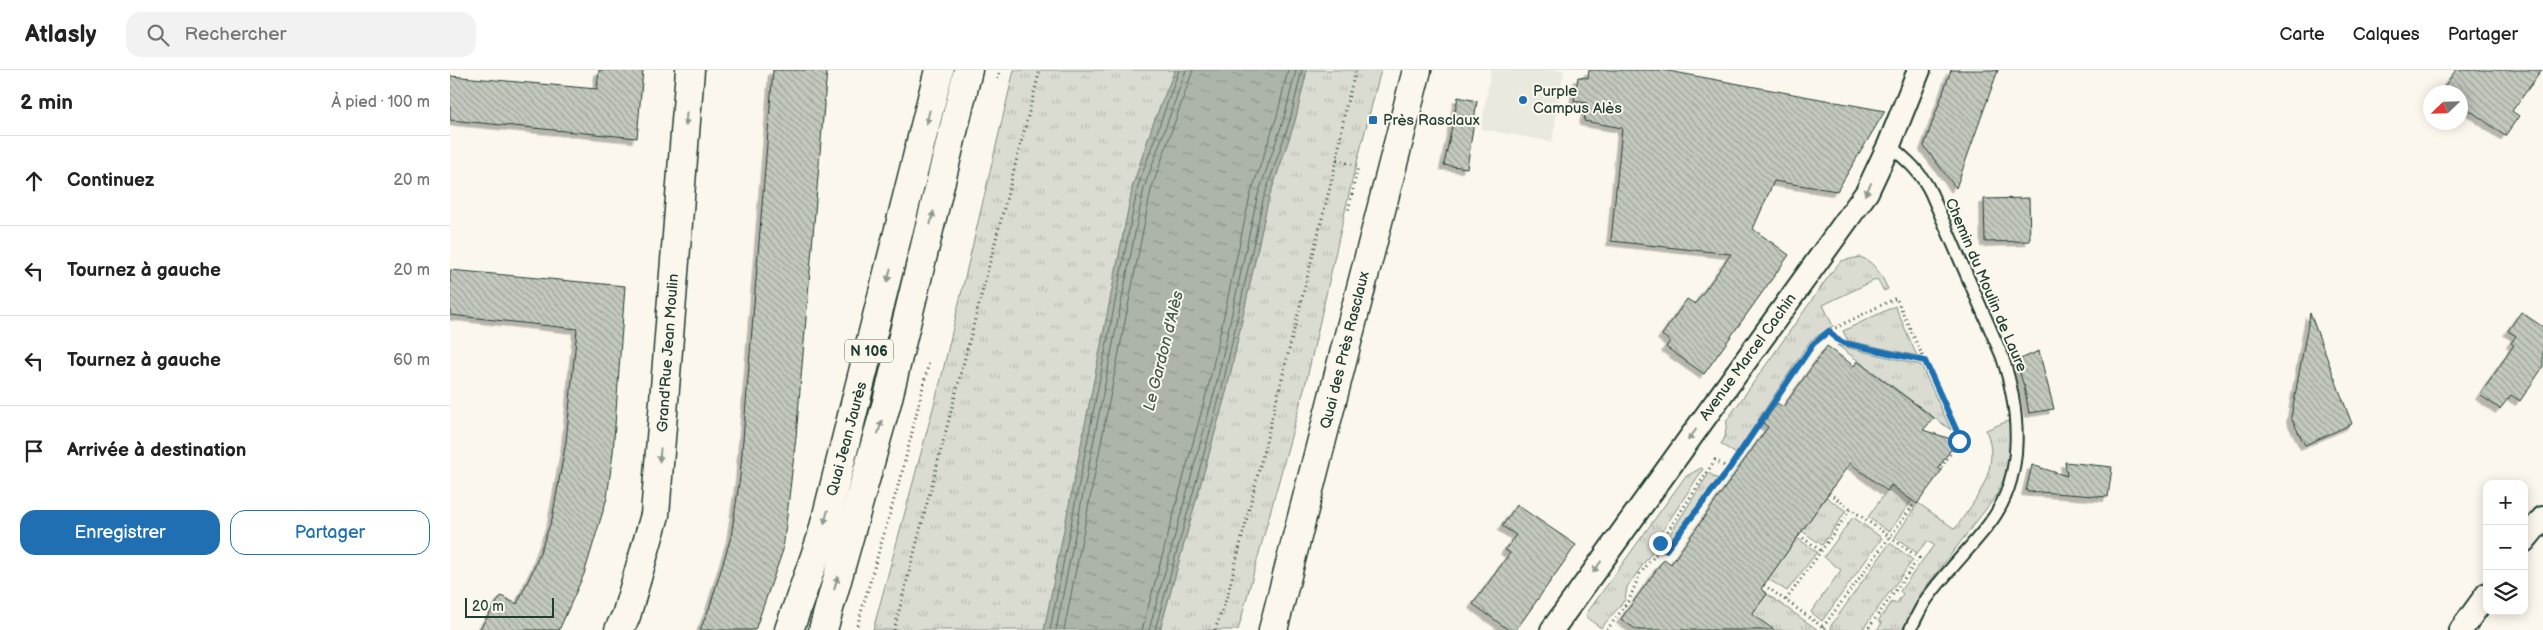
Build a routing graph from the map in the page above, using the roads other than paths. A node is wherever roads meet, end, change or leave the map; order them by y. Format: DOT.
graph roads {
  1 [pos="690,70"];
  2 [pos="939,70"];
  3 [pos="968,70"];
  4 [pos="1417,70"];
  5 [pos="1919,70"];
  6 [pos="1889,145"];
  7 [pos="2543,518"];
  8 [pos="2528,536"];
  9 [pos="2483,600"];
  10 [pos="619,630"];
  11 [pos="790,630"];
  12 [pos="823,630"];
  13 [pos="1273,630"];
  14 [pos="1552,630"];
  15 [pos="1910,630"];
  16 [pos="2461,630"];
  1 -- 10 [label="main road, Grand'Rue Jean Moulin, one-way"];
  2 -- 11 [label="main road, Quai Jean Jaurès / N 106, one-way"];
  12 -- 3 [label="main road, Quai Jean Jaurès / N 106, one-way"];
  4 -- 13 [label="main road, Quai des Près Rasclaux"];
  5 -- 6 [label="street, Avenue Marcel Cachin"];
  6 -- 14 [label="street, Avenue Marcel Cachin, one-way"];
  6 -- 15 [label="lane, Chemin du Moulin de Laure"];
  7 -- 8 [label="street"];
  9 -- 16 [label="street"];
}
